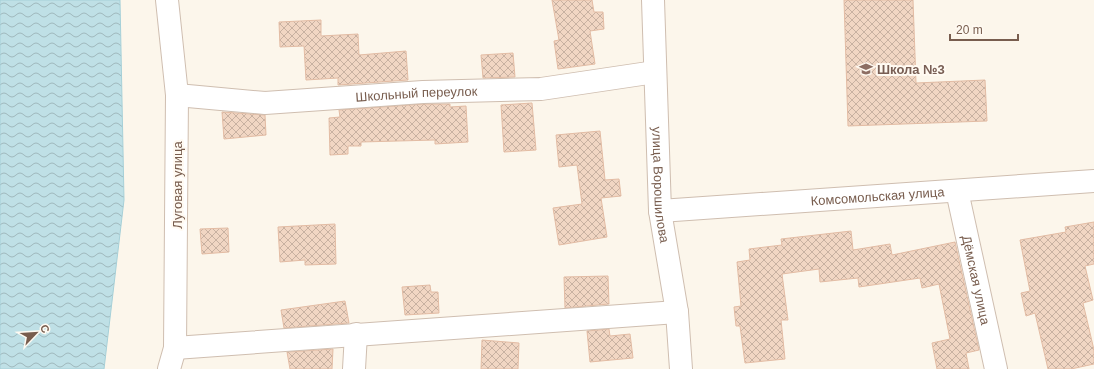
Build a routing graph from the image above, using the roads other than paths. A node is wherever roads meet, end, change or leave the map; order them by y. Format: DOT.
graph roads {
  1 [pos="168,0"];
  2 [pos="653,0"];
  3 [pos="655,72"];
  4 [pos="177,95"];
  5 [pos="1094,181"];
  6 [pos="957,191"];
  7 [pos="660,211"];
  8 [pos="676,312"];
  9 [pos="356,334"];
  10 [pos="175,348"];
  11 [pos="169,369"];
  12 [pos="354,369"];
  13 [pos="681,369"];
  14 [pos="996,369"];
  1 -- 4 [label="street, Луговая улица"];
  2 -- 3 [label="street, улица Ворошилова"];
  3 -- 4 [label="street, Школьный переулок"];
  3 -- 7 [label="street, улица Ворошилова"];
  4 -- 10 [label="street, Луговая улица"];
  5 -- 6 [label="street, Комсомольская улица"];
  6 -- 7 [label="street, Комсомольская улица"];
  6 -- 14 [label="street, Дёмская улица"];
  7 -- 8 [label="street, улица Ворошилова"];
  8 -- 9 [label="street"];
  8 -- 13 [label="street, улица Ворошилова"];
  9 -- 10 [label="street"];
  9 -- 12 [label="street"];
  10 -- 11 [label="street, Луговая улица"];
}
